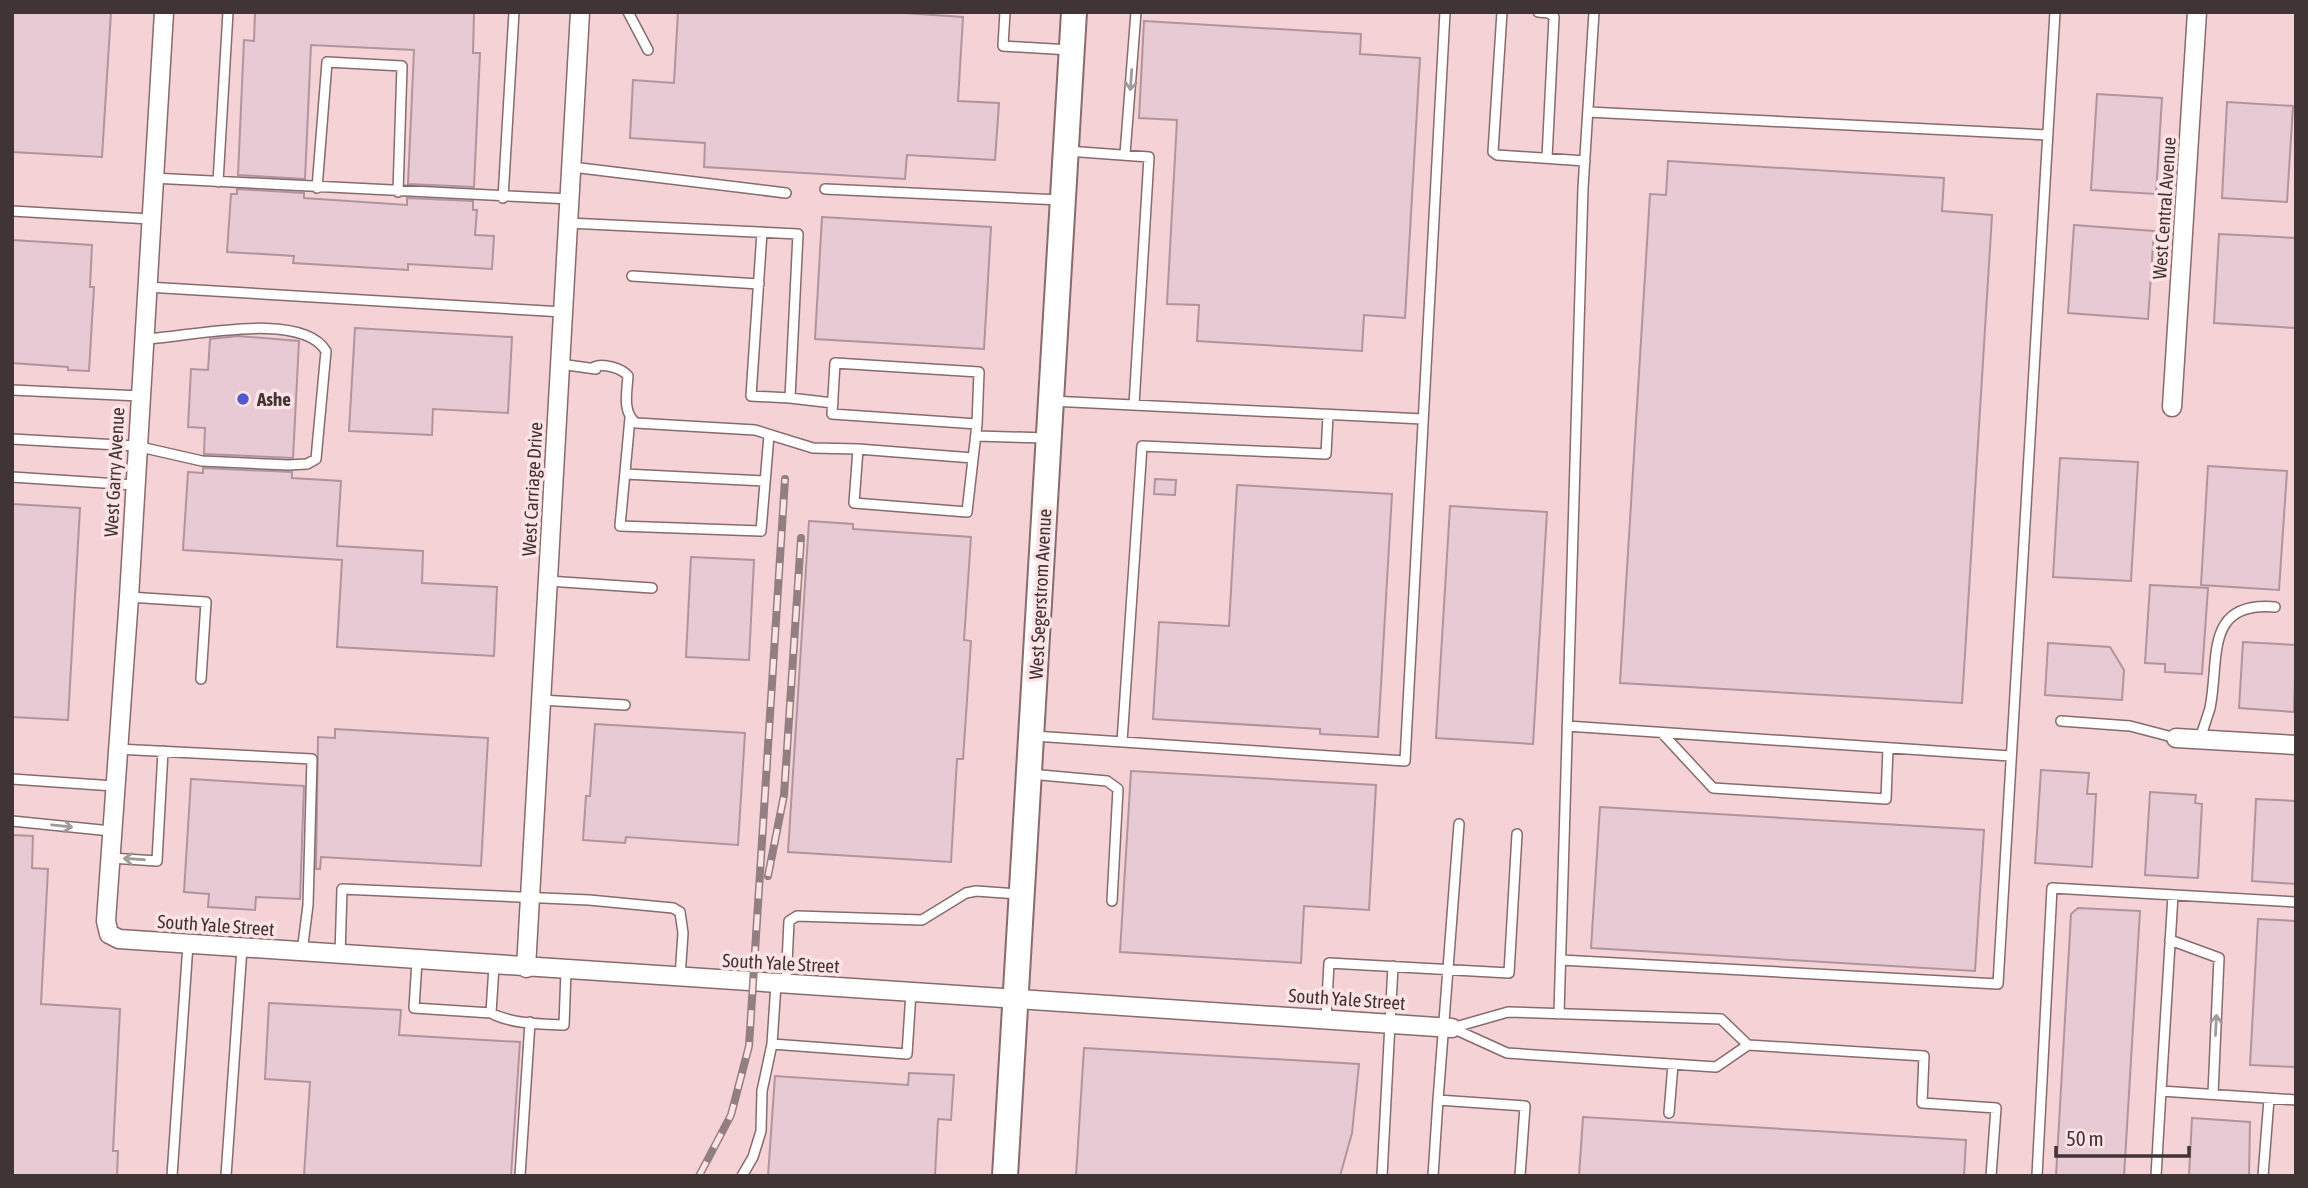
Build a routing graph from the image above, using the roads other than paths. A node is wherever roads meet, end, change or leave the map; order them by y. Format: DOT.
graph roads {
  1 [pos="164,12"];
  2 [pos="228,12"];
  3 [pos="513,12"];
  4 [pos="580,12"];
  5 [pos="628,12"];
  6 [pos="1005,12"];
  7 [pos="1074,12"];
  8 [pos="1136,12"];
  9 [pos="1446,12"];
  10 [pos="1502,12"];
  11 [pos="1538,12"];
  12 [pos="1594,12"];
  13 [pos="2055,12"];
  14 [pos="2197,12"];
  15 [pos="648,50"];
  16 [pos="1072,50"];
  17 [pos="1588,112"];
  18 [pos="2047,135"];
  19 [pos="1066,151"];
  20 [pos="1125,154"];
  21 [pos="1547,158"];
  22 [pos="1585,161"];
  23 [pos="572,167"];
  24 [pos="152,178"];
  25 [pos="218,182"];
  26 [pos="317,188"];
  27 [pos="825,189"];
  28 [pos="398,192"];
  29 [pos="786,193"];
  30 [pos="503,198"];
  31 [pos="570,199"];
  32 [pos="1063,200"];
  33 [pos="12,211"];
  34 [pos="150,219"];
  35 [pos="568,223"];
  36 [pos="762,232"];
  37 [pos="632,276"];
  38 [pos="759,284"];
  39 [pos="147,287"];
  40 [pos="563,312"];
  41 [pos="143,339"];
  42 [pos="560,364"];
  43 [pos="12,390"];
  44 [pos="140,396"];
  45 [pos="790,398"];
  46 [pos="1051,401"];
  47 [pos="833,403"];
  48 [pos="1134,405"];
  49 [pos="2172,407"];
  50 [pos="1328,415"];
  51 [pos="630,418"];
  52 [pos="1423,419"];
  53 [pos="977,424"];
  54 [pos="769,435"];
  55 [pos="976,436"];
  56 [pos="1049,438"];
  57 [pos="12,439"];
  58 [pos="136,446"];
  59 [pos="858,449"];
  60 [pos="973,458"];
  61 [pos="625,474"];
  62 [pos="12,477"];
  63 [pos="765,481"];
  64 [pos="134,485"];
  65 [pos="548,581"];
  66 [pos="652,588"];
  67 [pos="129,597"];
  68 [pos="2275,607"];
  69 [pos="201,679"];
  70 [pos="541,701"];
  71 [pos="625,705"];
  72 [pos="2061,721"];
  73 [pos="1567,726"];
  74 [pos="1662,733"];
  75 [pos="1031,736"];
  76 [pos="2176,738"];
  77 [pos="2200,739"];
  78 [pos="1122,742"];
  79 [pos="2296,745"];
  80 [pos="1888,748"];
  81 [pos="117,749"];
  82 [pos="163,751"];
  83 [pos="2010,756"];
  84 [pos="1029,774"];
  85 [pos="12,779"];
  86 [pos="114,786"];
  87 [pos="12,821"];
  88 [pos="1460,824"];
  89 [pos="111,831"];
  90 [pos="1517,834"];
  91 [pos="110,858"];
  92 [pos="1021,894"];
  93 [pos="2173,895"];
  94 [pos="530,897"];
  95 [pos="1112,901"];
  96 [pos="2296,902"];
  97 [pos="109,934"];
  98 [pos="2170,940"];
  99 [pos="188,944"];
  100 [pos="242,948"];
  101 [pos="302,952"];
  102 [pos="340,955"];
  103 [pos="1561,960"];
  104 [pos="417,961"];
  105 [pos="494,966"];
  106 [pos="1393,966"];
  107 [pos="526,968"];
  108 [pos="1449,969"];
  109 [pos="566,971"];
  110 [pos="680,978"];
  111 [pos="781,984"];
  112 [pos="911,992"];
  113 [pos="1016,997"];
  114 [pos="491,1013"];
  115 [pos="1559,1014"];
  116 [pos="1326,1019"];
  117 [pos="530,1022"];
  118 [pos="1390,1023"];
  119 [pos="1449,1027"];
  120 [pos="772,1044"];
  121 [pos="1748,1045"];
  122 [pos="1673,1064"];
  123 [pos="2161,1091"];
  124 [pos="2213,1094"];
  125 [pos="2269,1099"];
  126 [pos="1438,1100"];
  127 [pos="2296,1100"];
  128 [pos="1669,1113"];
  129 [pos="172,1176"];
  130 [pos="226,1176"];
  131 [pos="520,1176"];
  132 [pos="741,1176"];
  133 [pos="1005,1176"];
  134 [pos="1382,1176"];
  135 [pos="1433,1176"];
  136 [pos="1520,1176"];
  137 [pos="1991,1176"];
  138 [pos="2038,1176"];
  139 [pos="2156,1176"];
  140 [pos="2263,1176"];
  1 -- 24 [label="street, West Garry Avenue"];
  2 -- 25 [label="lane"];
  3 -- 30 [label="lane"];
  4 -- 23 [label="street, West Carriage Drive"];
  5 -- 15 [label="lane"];
  6 -- 16 [label="lane"];
  7 -- 16 [label="main road, West Segerstrom Avenue"];
  8 -- 20 [label="lane, one-way"];
  9 -- 52 [label="lane"];
  10 -- 21 [label="lane"];
  11 -- 21 [label="lane"];
  12 -- 17 [label="lane"];
  13 -- 18 [label="lane"];
  14 -- 49 [label="street, West Central Avenue"];
  16 -- 19 [label="main road, West Segerstrom Avenue"];
  17 -- 18 [label="lane"];
  17 -- 22 [label="lane"];
  18 -- 83 [label="lane"];
  19 -- 20 [label="lane"];
  19 -- 32 [label="main road, West Segerstrom Avenue"];
  20 -- 48 [label="lane"];
  21 -- 22 [label="lane"];
  22 -- 73 [label="lane"];
  23 -- 29 [label="lane"];
  23 -- 31 [label="street, West Carriage Drive"];
  24 -- 25 [label="lane"];
  24 -- 34 [label="street, West Garry Avenue"];
  25 -- 26 [label="lane"];
  26 -- 28 [label="lane"];
  26 -- 28 [label="lane"];
  27 -- 32 [label="lane"];
  28 -- 30 [label="lane"];
  30 -- 31 [label="lane"];
  31 -- 35 [label="street, West Carriage Drive"];
  32 -- 46 [label="main road, West Segerstrom Avenue"];
  33 -- 34 [label="lane"];
  34 -- 39 [label="street, West Garry Avenue"];
  35 -- 36 [label="lane"];
  35 -- 40 [label="street, West Carriage Drive"];
  36 -- 38 [label="lane"];
  36 -- 45 [label="lane"];
  37 -- 38 [label="lane"];
  38 -- 45 [label="lane"];
  39 -- 40 [label="lane"];
  39 -- 41 [label="street, West Garry Avenue"];
  40 -- 42 [label="street, West Carriage Drive"];
  41 -- 44 [label="street, West Garry Avenue"];
  41 -- 58 [label="lane"];
  42 -- 51 [label="lane"];
  42 -- 65 [label="street, West Carriage Drive"];
  43 -- 44 [label="lane"];
  44 -- 58 [label="street, West Garry Avenue"];
  45 -- 47 [label="lane"];
  46 -- 48 [label="lane"];
  46 -- 56 [label="main road, West Segerstrom Avenue"];
  47 -- 53 [label="lane"];
  47 -- 53 [label="lane"];
  48 -- 50 [label="lane"];
  50 -- 52 [label="lane"];
  50 -- 78 [label="lane"];
  51 -- 54 [label="lane"];
  51 -- 61 [label="lane"];
  52 -- 78 [label="lane"];
  53 -- 55 [label="lane"];
  54 -- 59 [label="lane"];
  54 -- 63 [label="lane"];
  55 -- 56 [label="lane"];
  55 -- 60 [label="lane"];
  56 -- 75 [label="main road, West Segerstrom Avenue"];
  57 -- 58 [label="lane"];
  58 -- 64 [label="street, West Garry Avenue"];
  59 -- 60 [label="lane"];
  59 -- 60 [label="lane"];
  61 -- 63 [label="lane"];
  61 -- 63 [label="lane"];
  62 -- 64 [label="lane"];
  64 -- 67 [label="street, West Garry Avenue"];
  65 -- 66 [label="lane"];
  65 -- 70 [label="street, West Carriage Drive"];
  67 -- 69 [label="lane"];
  67 -- 81 [label="street, West Garry Avenue"];
  68 -- 77 [label="lane"];
  70 -- 71 [label="lane"];
  70 -- 94 [label="street, West Carriage Drive"];
  72 -- 76 [label="lane"];
  73 -- 74 [label="lane"];
  73 -- 103 [label="lane"];
  74 -- 80 [label="lane"];
  74 -- 80 [label="lane"];
  75 -- 78 [label="lane"];
  75 -- 84 [label="main road, West Segerstrom Avenue"];
  76 -- 77 [label="street"];
  77 -- 79 [label="street"];
  80 -- 83 [label="lane"];
  81 -- 82 [label="lane"];
  81 -- 86 [label="street, West Garry Avenue"];
  82 -- 91 [label="lane, one-way"];
  82 -- 101 [label="lane"];
  83 -- 103 [label="lane"];
  84 -- 92 [label="main road, West Segerstrom Avenue"];
  84 -- 95 [label="lane"];
  85 -- 86 [label="lane"];
  86 -- 89 [label="street, West Garry Avenue"];
  87 -- 89 [label="lane, one-way"];
  88 -- 108 [label="lane"];
  89 -- 91 [label="street, West Garry Avenue"];
  90 -- 108 [label="lane"];
  91 -- 97 [label="street, West Garry Avenue"];
  92 -- 111 [label="lane"];
  92 -- 113 [label="main road, West Segerstrom Avenue"];
  93 -- 96 [label="lane"];
  93 -- 98 [label="lane"];
  93 -- 138 [label="lane"];
  94 -- 102 [label="lane"];
  94 -- 107 [label="street, West Carriage Drive"];
  94 -- 110 [label="lane"];
  97 -- 99 [label="street, South Yale Street"];
  98 -- 123 [label="lane"];
  124 -- 98 [label="lane, one-way"];
  99 -- 100 [label="street, South Yale Street"];
  99 -- 129 [label="lane"];
  100 -- 101 [label="street, South Yale Street"];
  100 -- 130 [label="lane"];
  101 -- 102 [label="street, South Yale Street"];
  102 -- 104 [label="street, South Yale Street"];
  103 -- 115 [label="lane"];
  104 -- 105 [label="street, South Yale Street"];
  104 -- 114 [label="lane"];
  105 -- 107 [label="street, South Yale Street"];
  105 -- 114 [label="lane"];
  106 -- 108 [label="lane"];
  106 -- 116 [label="lane"];
  106 -- 118 [label="lane"];
  107 -- 109 [label="street, South Yale Street"];
  108 -- 119 [label="lane"];
  109 -- 110 [label="street, South Yale Street"];
  109 -- 117 [label="lane"];
  110 -- 111 [label="street, South Yale Street"];
  111 -- 112 [label="street, South Yale Street"];
  111 -- 120 [label="lane"];
  112 -- 113 [label="street, South Yale Street"];
  112 -- 120 [label="lane"];
  113 -- 116 [label="street, South Yale Street"];
  113 -- 133 [label="main road, West Segerstrom Avenue"];
  114 -- 117 [label="lane"];
  115 -- 119 [label="lane"];
  115 -- 121 [label="lane"];
  116 -- 118 [label="street, South Yale Street"];
  117 -- 131 [label="lane"];
  118 -- 119 [label="street, South Yale Street"];
  118 -- 134 [label="lane"];
  119 -- 122 [label="lane"];
  119 -- 126 [label="lane"];
  120 -- 132 [label="lane"];
  121 -- 122 [label="lane"];
  121 -- 137 [label="lane"];
  122 -- 128 [label="lane"];
  123 -- 124 [label="lane"];
  123 -- 139 [label="lane"];
  124 -- 125 [label="lane"];
  125 -- 127 [label="lane"];
  125 -- 140 [label="lane"];
  126 -- 135 [label="lane"];
  126 -- 136 [label="lane"];
}
